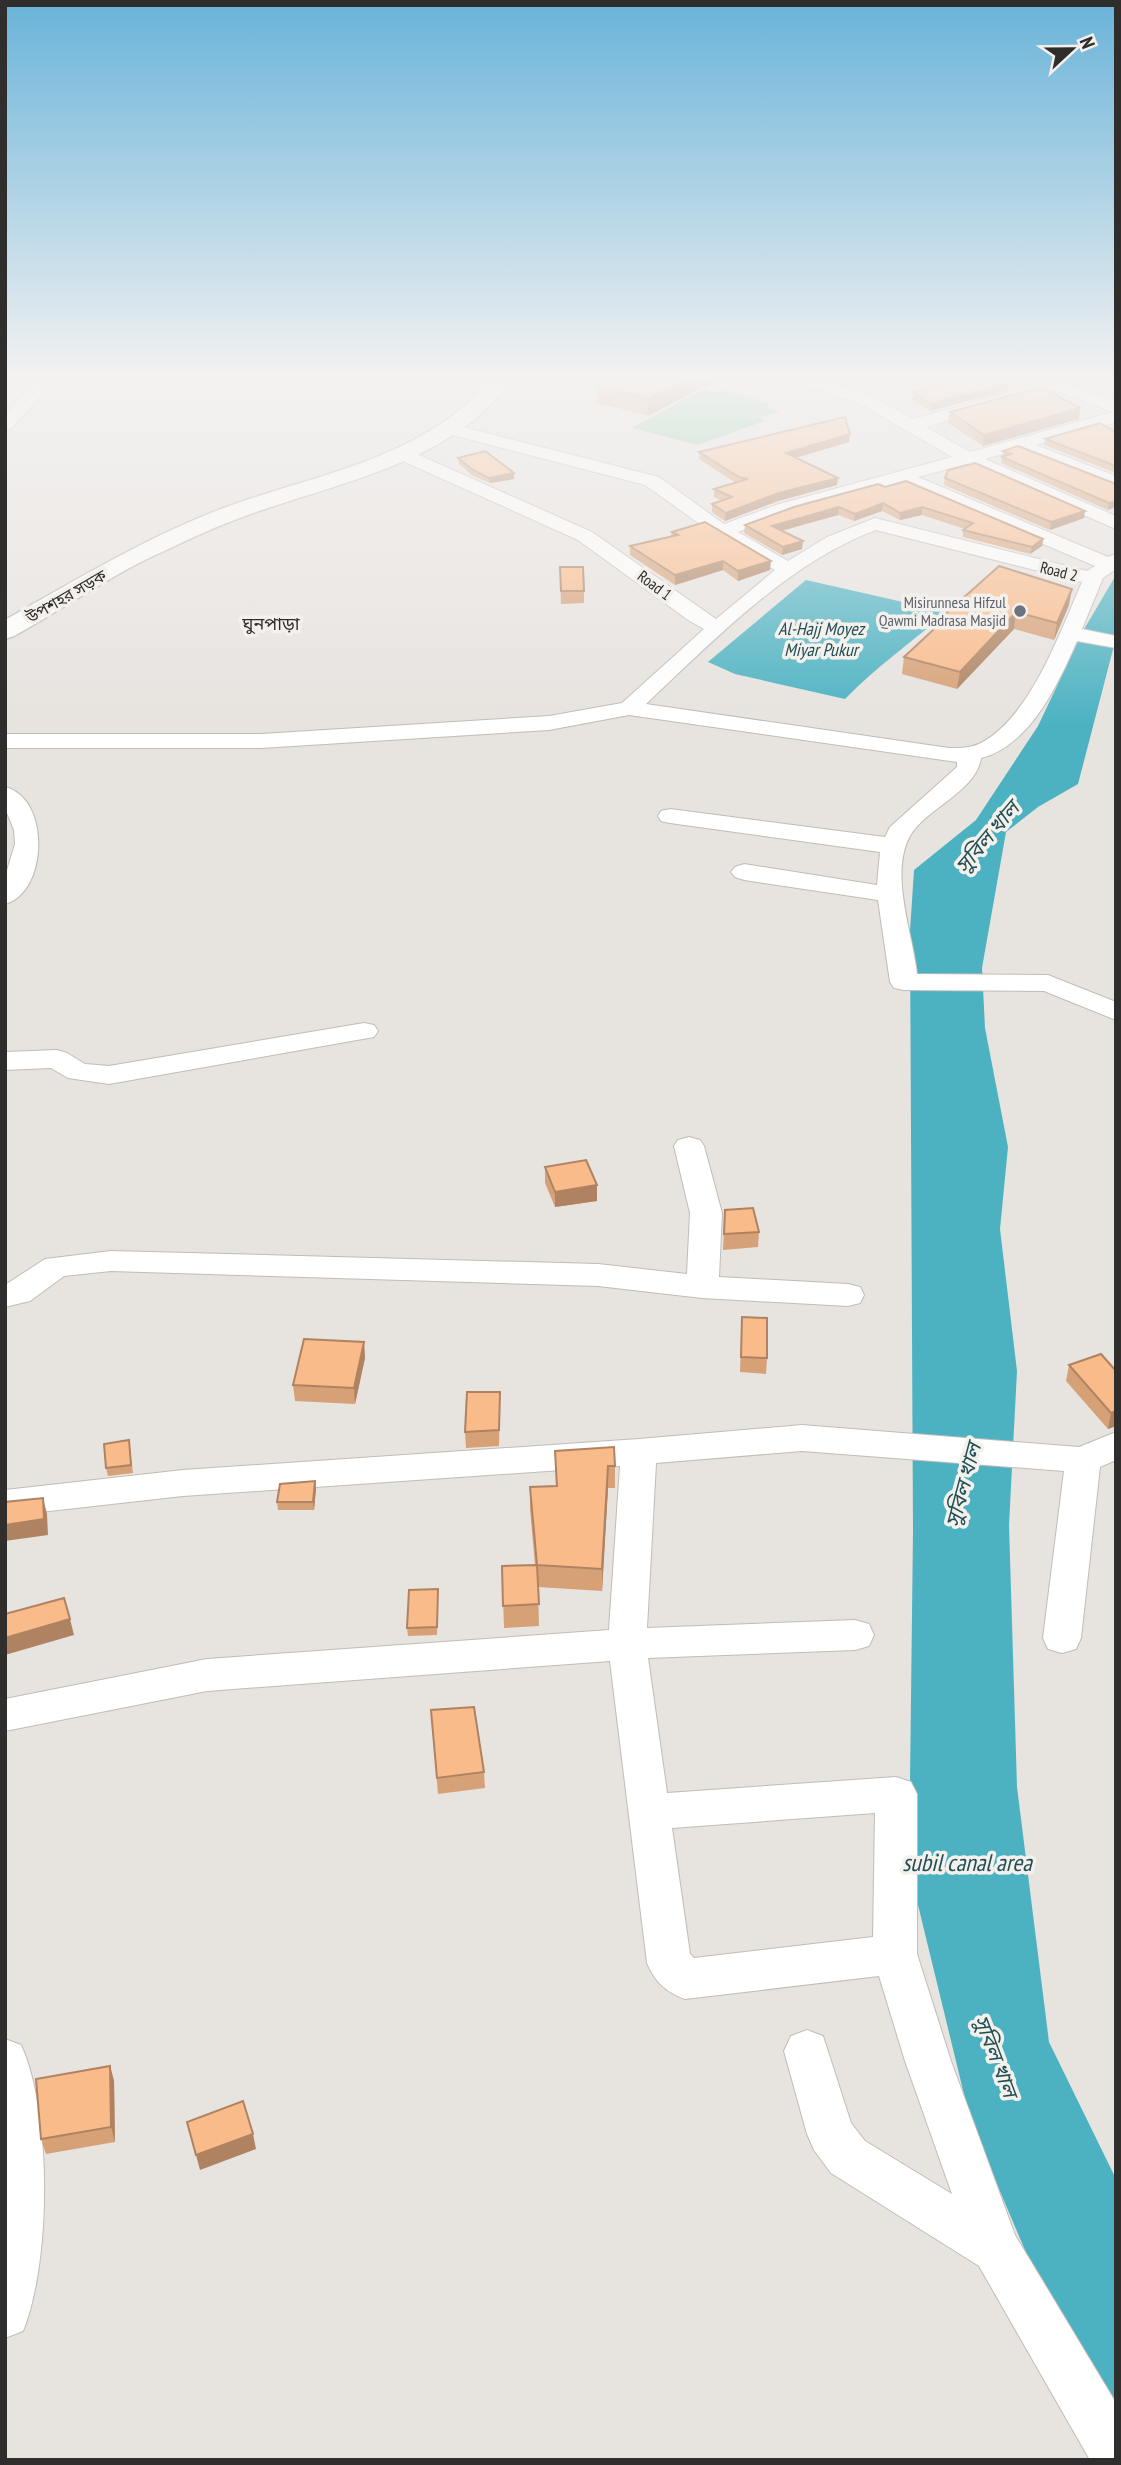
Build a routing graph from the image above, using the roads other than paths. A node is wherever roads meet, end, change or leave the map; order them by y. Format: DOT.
graph roads {
  1 [pos="288,495"];
  2 [pos="494,495"];
  3 [pos="672,495"];
  4 [pos="835,495"];
  5 [pos="846,495"];
  6 [pos="942,495"];
  7 [pos="1052,495"];
  8 [pos="1116,523"];
  9 [pos="723,530"];
  10 [pos="898,530"];
  11 [pos="1105,567"];
  12 [pos="787,569"];
  13 [pos="718,628"];
  14 [pos="5,631"];
  15 [pos="1070,633"];
  16 [pos="1116,642"];
  17 [pos="629,708"];
  18 [pos="5,741"];
  19 [pos="971,754"];
  20 [pos="5,794"];
  21 [pos="670,816"];
  22 [pos="893,846"];
  23 [pos="744,872"];
  24 [pos="888,894"];
  25 [pos="5,896"];
  26 [pos="1116,1012"];
  27 [pos="364,1031"];
  28 [pos="5,1062"];
  29 [pos="689,1146"];
  30 [pos="702,1287"];
  31 [pos="848,1295"];
  32 [pos="5,1296"];
  33 [pos="639,1452"];
  34 [pos="1100,1452"];
  35 [pos="5,1503"];
  36 [pos="855,1635"];
  37 [pos="1062,1638"];
  38 [pos="627,1644"];
  39 [pos="5,1716"];
  40 [pos="648,1812"];
  41 [pos="895,1954"];
  42 [pos="807,2051"];
  43 [pos="5,2060"];
  44 [pos="996,2249"];
  45 [pos="5,2313"];
  46 [pos="1116,2453"];
  1 -- 14 [label="main road, উপশহর সড়ক"];
  2 -- 13 [label="street, Road 1"];
  3 -- 9 [label="street"];
  4 -- 9 [label="street"];
  5 -- 10 [label="street"];
  6 -- 11 [label="street"];
  7 -- 8 [label="street"];
  9 -- 12 [label="street"];
  10 -- 11 [label="street, Road 2"];
  10 -- 12 [label="street, Road 2"];
  11 -- 15 [label="street"];
  12 -- 13 [label="street, Road 2"];
  13 -- 17 [label="street, Road 2"];
  15 -- 16 [label="street"];
  15 -- 19 [label="street"];
  17 -- 18 [label="street"];
  17 -- 19 [label="street"];
  19 -- 22 [label="street"];
  20 -- 25 [label="street"];
  21 -- 22 [label="street"];
  22 -- 24 [label="street"];
  23 -- 24 [label="street"];
  24 -- 26 [label="street"];
  27 -- 28 [label="street"];
  29 -- 30 [label="street"];
  30 -- 31 [label="street"];
  30 -- 32 [label="street"];
  33 -- 34 [label="street"];
  33 -- 35 [label="street"];
  33 -- 38 [label="street"];
  34 -- 37 [label="street"];
  36 -- 38 [label="street"];
  38 -- 39 [label="street"];
  38 -- 40 [label="street"];
  40 -- 41 [label="street"];
  40 -- 41 [label="street"];
  41 -- 44 [label="street"];
  42 -- 44 [label="street"];
  43 -- 45 [label="street"];
  44 -- 46 [label="street"];
}
